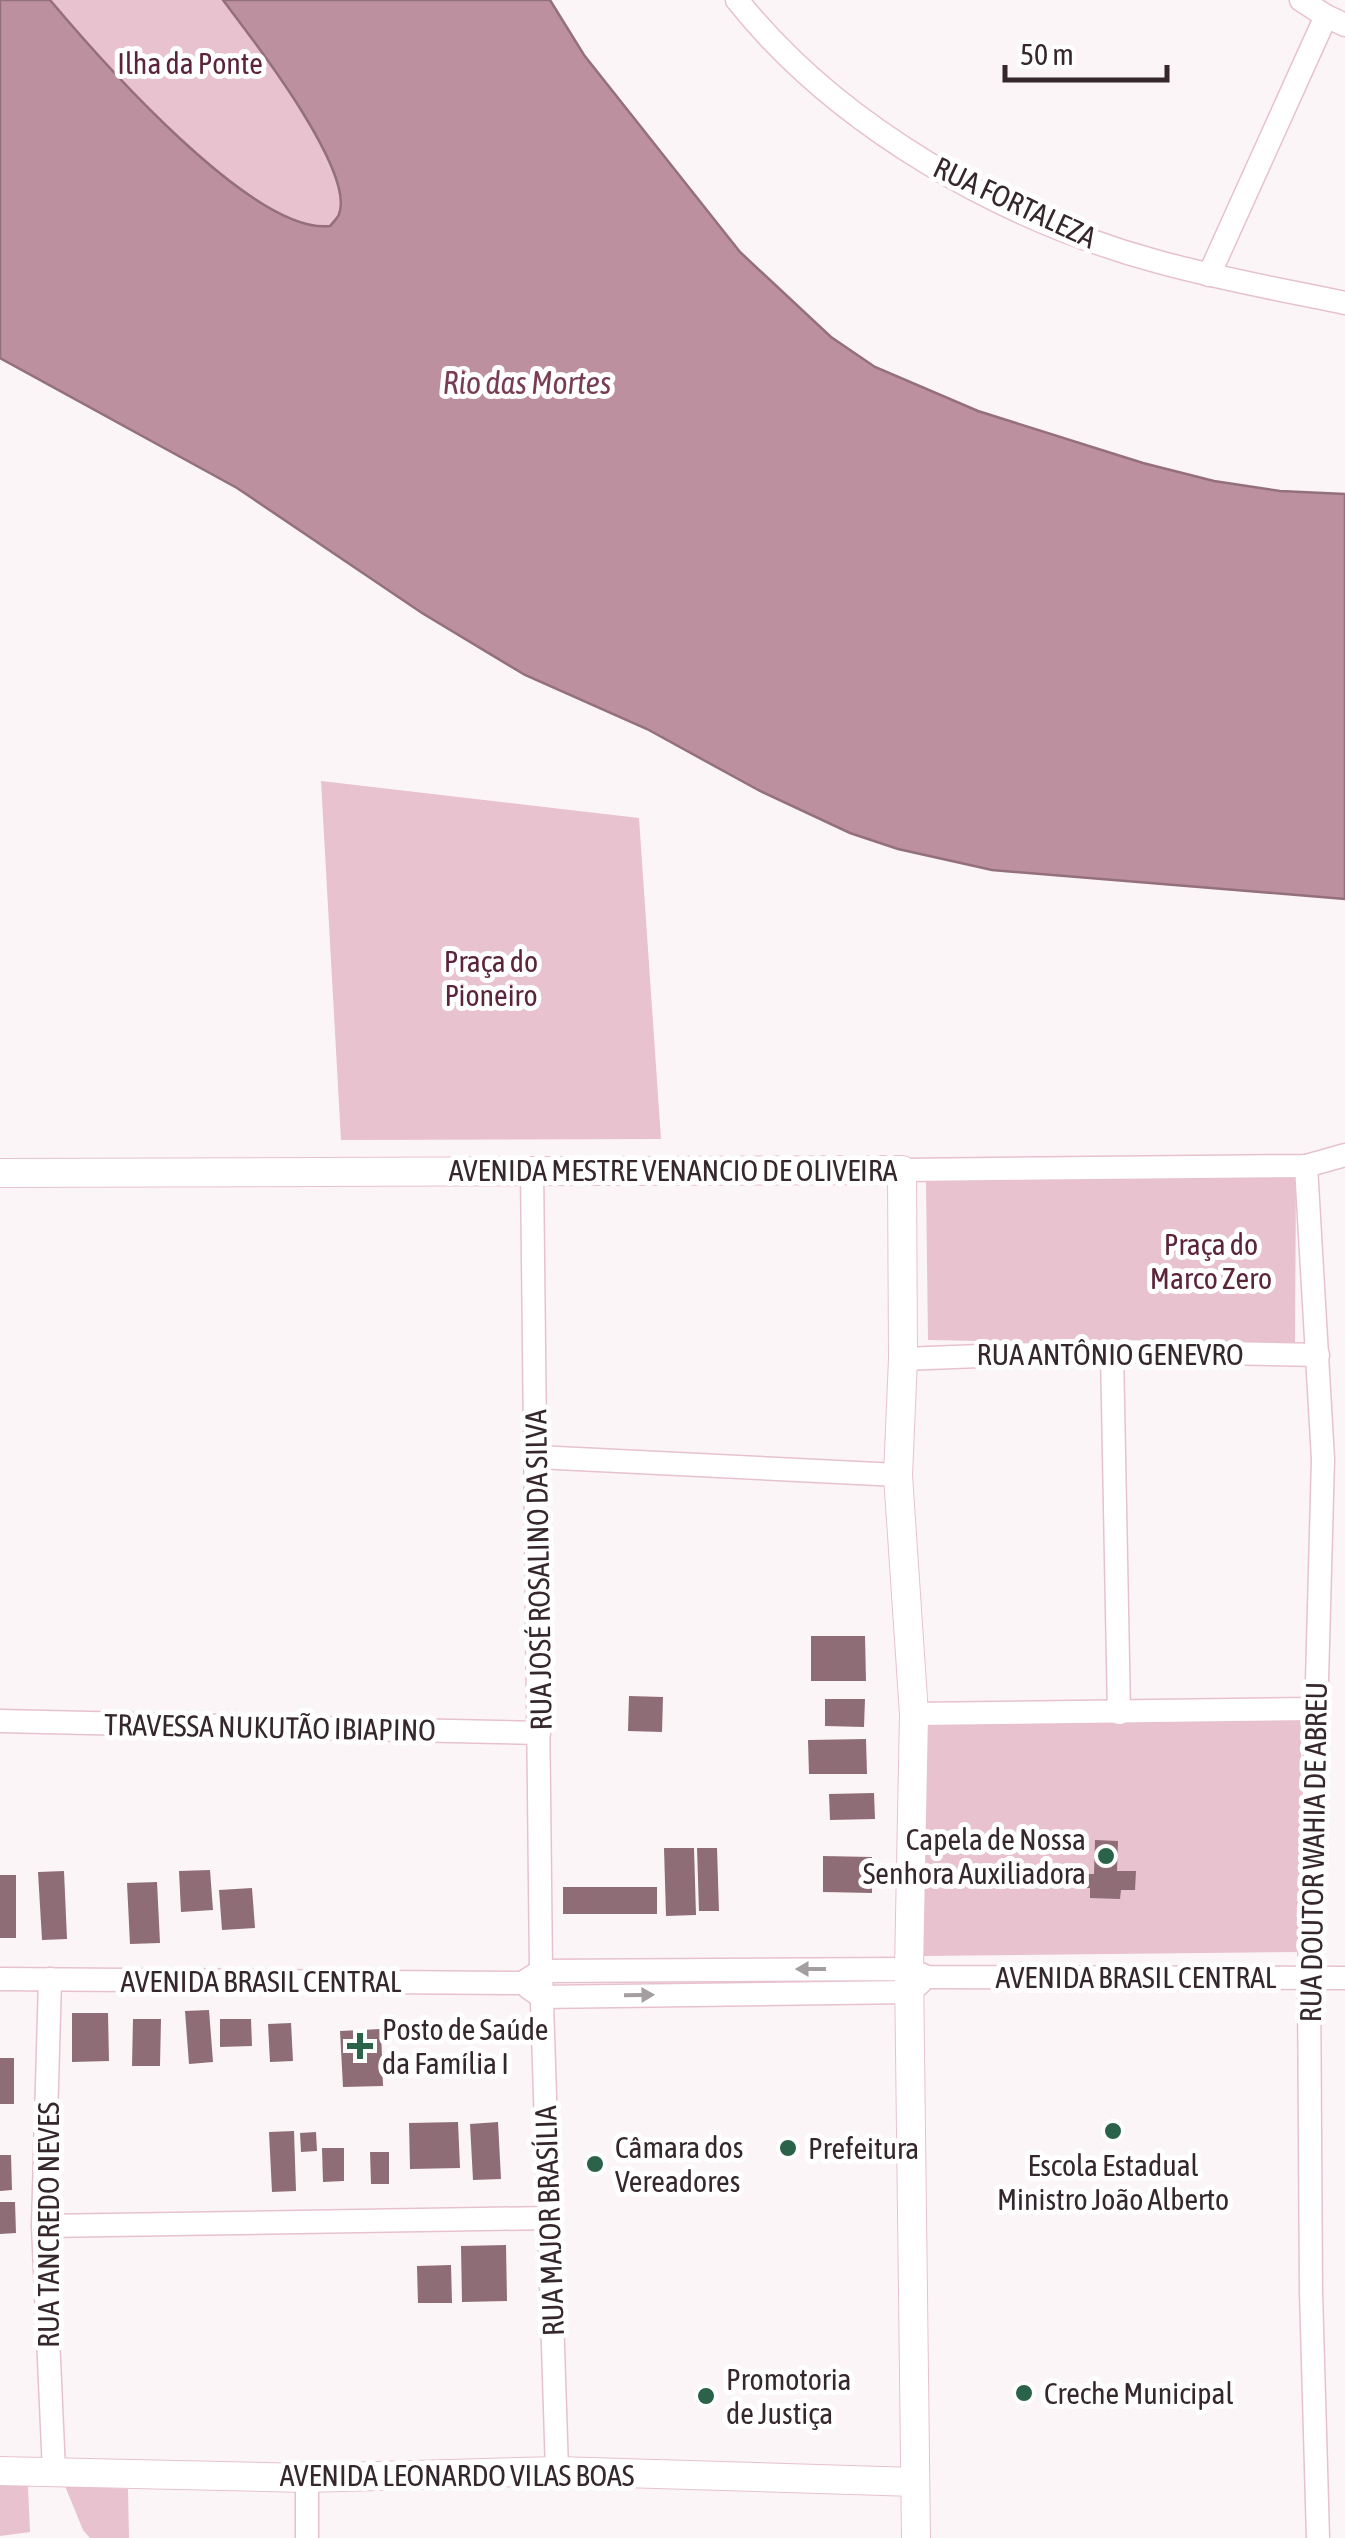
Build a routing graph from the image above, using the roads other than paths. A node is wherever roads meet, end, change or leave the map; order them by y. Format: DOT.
graph roads {
  1 [pos="737,0"];
  2 [pos="1301,0"];
  3 [pos="1336,20"];
  4 [pos="1209,275"];
  5 [pos="1345,303"];
  6 [pos="1345,1154"];
  7 [pos="1306,1166"];
  8 [pos="532,1169"];
  9 [pos="902,1170"];
  10 [pos="0,1173"];
  11 [pos="1112,1351"];
  12 [pos="1318,1354"];
  13 [pos="903,1359"];
  14 [pos="537,1457"];
  15 [pos="1334,1458"];
  16 [pos="898,1474"];
  17 [pos="1314,1709"];
  18 [pos="1119,1713"];
  19 [pos="914,1714"];
  20 [pos="0,1720"];
  21 [pos="540,1732"];
  22 [pos="1310,1976"];
  23 [pos="1345,1978"];
  24 [pos="0,1979"];
  25 [pos="50,1979"];
  26 [pos="915,1979"];
  27 [pos="535,1984"];
  28 [pos="549,2218"];
  29 [pos="43,2226"];
  30 [pos="54,2470"];
  31 [pos="0,2471"];
  32 [pos="557,2471"];
  33 [pos="307,2478"];
  34 [pos="915,2482"];
  35 [pos="307,2538"];
  36 [pos="916,2538"];
  37 [pos="1318,2538"];
  1 -- 4 [label="street, RUA FORTALEZA"];
  2 -- 3 [label="street"];
  3 -- 4 [label="street"];
  4 -- 5 [label="street, RUA FORTALEZA"];
  6 -- 7 [label="street, AVENIDA MESTRE VENANCIO DE OLIVEIRA"];
  7 -- 9 [label="street, AVENIDA MESTRE VENANCIO DE OLIVEIRA"];
  7 -- 12 [label="street, RUA DOUTOR WAHIA DE ABREU"];
  8 -- 9 [label="street, AVENIDA MESTRE VENANCIO DE OLIVEIRA"];
  8 -- 10 [label="street, AVENIDA MESTRE VENANCIO DE OLIVEIRA"];
  8 -- 14 [label="street, RUA JOSÉ ROSALINO DA SILVA"];
  9 -- 13 [label="street"];
  11 -- 12 [label="street, RUA ANTÔNIO GENEVRO"];
  11 -- 13 [label="street, RUA ANTÔNIO GENEVRO"];
  11 -- 18 [label="street"];
  12 -- 15 [label="street, RUA DOUTOR WAHIA DE ABREU"];
  13 -- 16 [label="street"];
  14 -- 16 [label="street"];
  14 -- 21 [label="street, RUA JOSÉ ROSALINO DA SILVA"];
  15 -- 17 [label="street, RUA DOUTOR WAHIA DE ABREU"];
  16 -- 19 [label="street"];
  17 -- 18 [label="street"];
  17 -- 22 [label="street, RUA DOUTOR WAHIA DE ABREU"];
  18 -- 19 [label="street"];
  19 -- 26 [label="street"];
  20 -- 21 [label="street, TRAVESSA NUKUTÃO IBIAPINO"];
  21 -- 27 [label="street, RUA JOSÉ ROSALINO DA SILVA"];
  22 -- 23 [label="street, AVENIDA BRASIL CENTRAL"];
  22 -- 26 [label="street, AVENIDA BRASIL CENTRAL"];
  22 -- 37 [label="street, RUA DOUTOR WAHIA DE ABREU"];
  24 -- 25 [label="street, AVENIDA BRASIL CENTRAL"];
  25 -- 27 [label="street, AVENIDA BRASIL CENTRAL"];
  25 -- 29 [label="street, RUA TANCREDO NEVES"];
  26 -- 27 [label="street, AVENIDA BRASIL CENTRAL"];
  26 -- 34 [label="street"];
  27 -- 28 [label="street, RUA MAJOR BRASÍLIA"];
  28 -- 29 [label="street"];
  28 -- 32 [label="street, RUA MAJOR BRASÍLIA"];
  29 -- 30 [label="street, RUA TANCREDO NEVES"];
  30 -- 31 [label="street, AVENIDA LEONARDO VILAS BOAS"];
  30 -- 33 [label="street, AVENIDA LEONARDO VILAS BOAS"];
  32 -- 33 [label="street, AVENIDA LEONARDO VILAS BOAS"];
  32 -- 34 [label="street, AVENIDA LEONARDO VILAS BOAS"];
  33 -- 35 [label="street"];
  34 -- 36 [label="street"];
}
